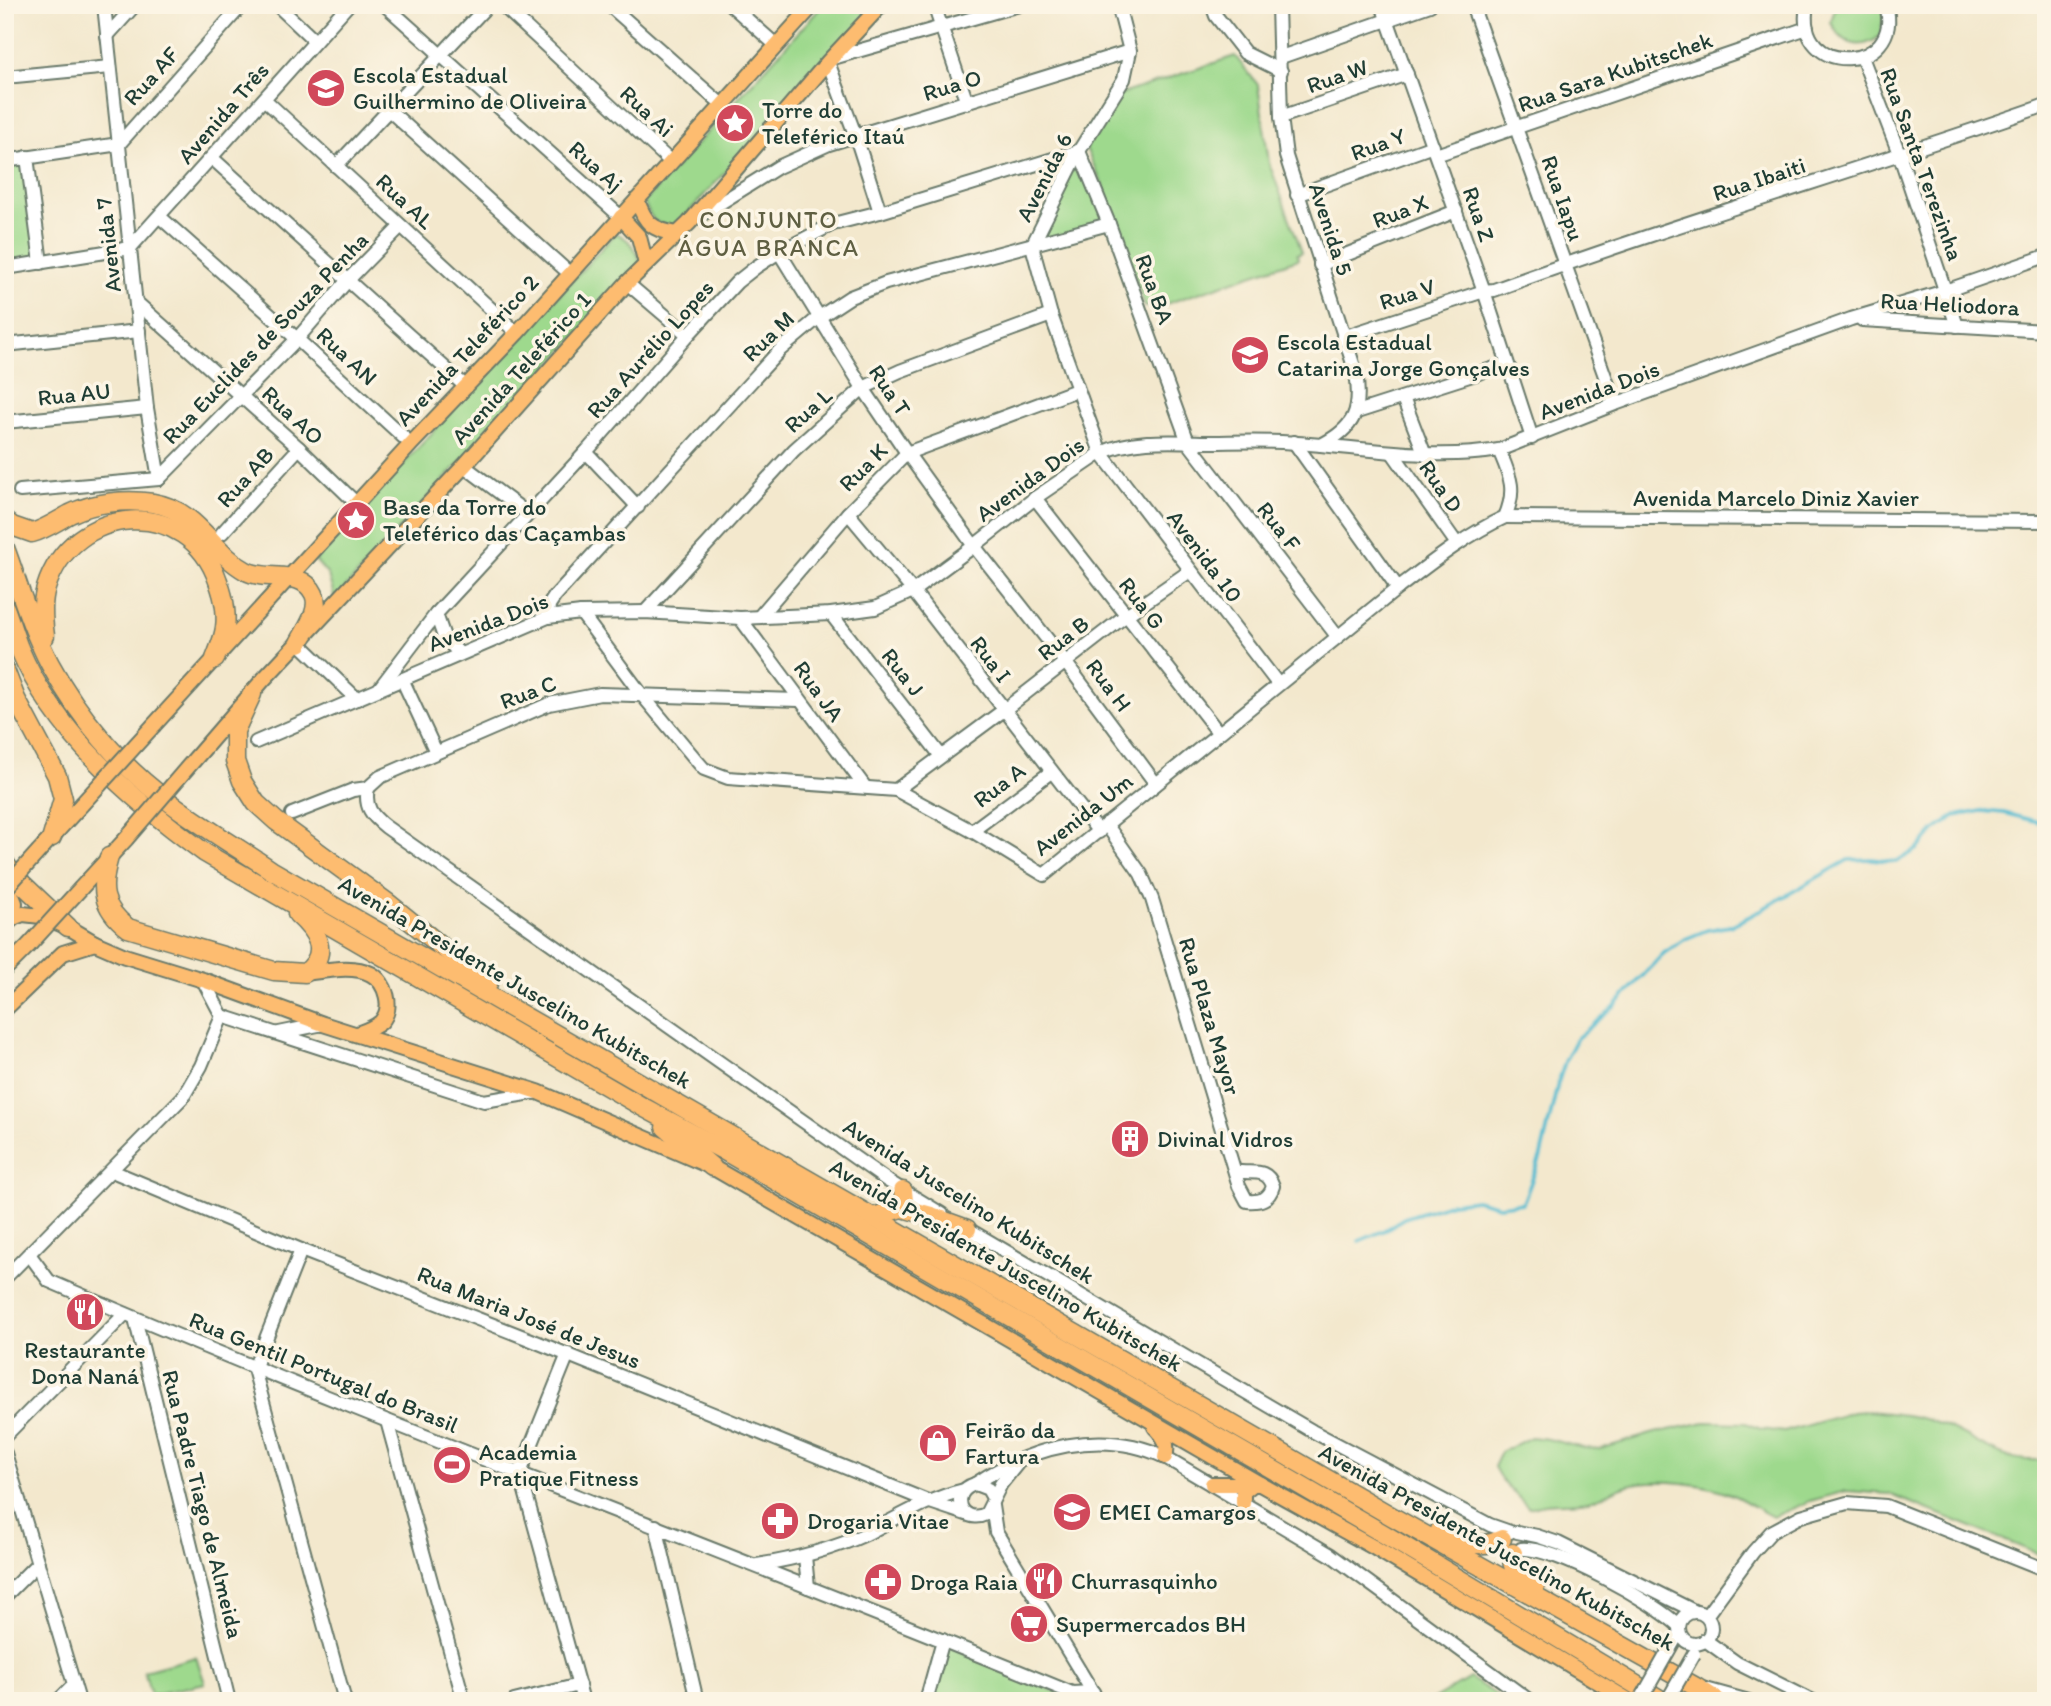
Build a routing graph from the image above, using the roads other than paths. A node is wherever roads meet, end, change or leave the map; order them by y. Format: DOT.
graph roads {
  1 [pos="8,5"];
  2 [pos="104,5"];
  3 [pos="135,5"];
  4 [pos="242,5"];
  5 [pos="276,5"];
  6 [pos="348,5"];
  7 [pos="385,5"];
  8 [pos="488,5"];
  9 [pos="502,5"];
  10 [pos="609,5"];
  11 [pos="731,5"];
  12 [pos="813,5"];
  13 [pos="881,5"];
  14 [pos="934,5"];
  15 [pos="1019,5"];
  16 [pos="1118,5"];
  17 [pos="1212,5"];
  18 [pos="1279,5"];
  19 [pos="1382,5"];
  20 [pos="1430,5"];
  21 [pos="1472,5"];
  22 [pos="1807,5"];
  23 [pos="1886,5"];
  24 [pos="1387,20"];
  25 [pos="5,22"];
  26 [pos="1807,28"];
  27 [pos="943,29"];
  28 [pos="107,36"];
  29 [pos="315,41"];
  30 [pos="776,45"];
  31 [pos="1130,51"];
  32 [pos="441,55"];
  33 [pos="1281,57"];
  34 [pos="1861,57"];
  35 [pos="831,60"];
  36 [pos="110,67"];
  37 [pos="1281,71"];
  38 [pos="1407,74"];
  39 [pos="5,77"];
  40 [pos="264,99"];
  41 [pos="967,103"];
  42 [pos="722,105"];
  43 [pos="2046,105"];
  44 [pos="389,110"];
  45 [pos="1281,117"];
  46 [pos="1516,128"];
  47 [pos="856,137"];
  48 [pos="119,144"];
  49 [pos="1435,151"];
  50 [pos="1079,152"];
  51 [pos="1900,156"];
  52 [pos="27,157"];
  53 [pos="212,158"];
  54 [pos="5,161"];
  55 [pos="671,162"];
  56 [pos="337,166"];
  57 [pos="728,177"];
  58 [pos="752,182"];
  59 [pos="1297,195"];
  60 [pos="637,200"];
  61 [pos="1456,211"];
  62 [pos="880,212"];
  63 [pos="160,217"];
  64 [pos="621,217"];
  65 [pos="688,223"];
  66 [pos="1109,224"];
  67 [pos="401,226"];
  68 [pos="677,234"];
  69 [pos="1032,246"];
  70 [pos="130,248"];
  71 [pos="5,250"];
  72 [pos="779,251"];
  73 [pos="2046,256"];
  74 [pos="41,263"];
  75 [pos="646,264"];
  76 [pos="1320,265"];
  77 [pos="1564,265"];
  78 [pos="6,268"];
  79 [pos="569,273"];
  80 [pos="5,274"];
  81 [pos="348,281"];
  82 [pos="627,283"];
  83 [pos="1484,291"];
  84 [pos="1945,292"];
  85 [pos="135,302"];
  86 [pos="1051,315"];
  87 [pos="818,318"];
  88 [pos="1851,319"];
  89 [pos="1957,326"];
  90 [pos="139,331"];
  91 [pos="2046,331"];
  92 [pos="517,333"];
  93 [pos="688,335"];
  94 [pos="1343,337"];
  95 [pos="298,339"];
  96 [pos="5,345"];
  97 [pos="1507,364"];
  98 [pos="466,386"];
  99 [pos="863,388"];
  100 [pos="1077,390"];
  101 [pos="241,396"];
  102 [pos="1403,398"];
  103 [pos="1615,404"];
  104 [pos="147,408"];
  105 [pos="1357,412"];
  106 [pos="5,422"];
  107 [pos="1532,438"];
  108 [pos="1188,442"];
  109 [pos="1294,442"];
  110 [pos="411,444"];
  111 [pos="1321,445"];
  112 [pos="299,448"];
  113 [pos="1499,450"];
  114 [pos="586,452"];
  115 [pos="1392,452"];
  116 [pos="907,453"];
  117 [pos="1101,453"];
  118 [pos="1425,455"];
  119 [pos="464,466"];
  120 [pos="159,479"];
  121 [pos="20,491"];
  122 [pos="1035,498"];
  123 [pos="357,504"];
  124 [pos="638,507"];
  125 [pos="848,513"];
  126 [pos="527,514"];
  127 [pos="1505,517"];
  128 [pos="5,520"];
  129 [pos="2046,521"];
  130 [pos="222,533"];
  131 [pos="1457,544"];
  132 [pos="974,546"];
  133 [pos="5,548"];
  134 [pos="1190,571"];
  135 [pos="289,577"];
  136 [pos="1398,588"];
  137 [pos="913,591"];
  138 [pos="5,608"];
  139 [pos="645,612"];
  140 [pos="581,613"];
  141 [pos="436,614"];
  142 [pos="831,614"];
  143 [pos="1125,616"];
  144 [pos="548,617"];
  145 [pos="759,617"];
  146 [pos="740,618"];
  147 [pos="1337,636"];
  148 [pos="299,643"];
  149 [pos="460,654"];
  150 [pos="215,659"];
  151 [pos="48,660"];
  152 [pos="1066,663"];
  153 [pos="5,670"];
  154 [pos="402,679"];
  155 [pos="1278,684"];
  156 [pos="378,689"];
  157 [pos="252,694"];
  158 [pos="642,695"];
  159 [pos="357,699"];
  160 [pos="799,700"];
  161 [pos="1004,710"];
  162 [pos="1218,732"];
  163 [pos="256,742"];
  164 [pos="436,752"];
  165 [pos="941,756"];
  166 [pos="1051,772"];
  167 [pos="1156,784"];
  168 [pos="865,788"];
  169 [pos="368,789"];
  170 [pos="896,790"];
  171 [pos="292,814"];
  172 [pos="1103,828"];
  173 [pos="972,831"];
  174 [pos="52,837"];
  175 [pos="109,857"];
  176 [pos="5,863"];
  177 [pos="5,879"];
  178 [pos="264,888"];
  179 [pos="5,889"];
  180 [pos="9,922"];
  181 [pos="68,927"];
  182 [pos="95,943"];
  183 [pos="5,969"];
  184 [pos="305,973"];
  185 [pos="203,980"];
  186 [pos="5,1009"];
  187 [pos="222,1016"];
  188 [pos="529,1018"];
  189 [pos="323,1024"];
  190 [pos="279,1033"];
  191 [pos="356,1034"];
  192 [pos="538,1092"];
  193 [pos="641,1106"];
  194 [pos="712,1167"];
  195 [pos="113,1171"];
  196 [pos="1235,1171"];
  197 [pos="902,1199"];
  198 [pos="873,1217"];
  199 [pos="967,1229"];
  200 [pos="301,1250"];
  201 [pos="29,1254"];
  202 [pos="5,1278"];
  203 [pos="130,1316"];
  204 [pos="568,1354"];
  205 [pos="254,1369"];
  206 [pos="1149,1420"];
  207 [pos="387,1421"];
  208 [pos="5,1436"];
  209 [pos="5,1453"];
  210 [pos="1165,1457"];
  211 [pos="1021,1459"];
  212 [pos="520,1473"];
  213 [pos="1212,1484"];
  214 [pos="1256,1485"];
  215 [pos="969,1487"];
  216 [pos="1356,1496"];
  217 [pos="930,1502"];
  218 [pos="992,1502"];
  219 [pos="1243,1503"];
  220 [pos="971,1516"];
  221 [pos="656,1526"];
  222 [pos="996,1532"];
  223 [pos="1513,1541"];
  224 [pos="805,1556"];
  225 [pos="38,1563"];
  226 [pos="757,1565"];
  227 [pos="2046,1570"];
  228 [pos="808,1587"];
  229 [pos="5,1596"];
  230 [pos="1701,1614"];
  231 [pos="1578,1622"];
  232 [pos="1677,1633"];
  233 [pos="943,1640"];
  234 [pos="1703,1641"];
  235 [pos="74,1685"];
  236 [pos="579,1685"];
  237 [pos="1696,1687"];
  238 [pos="1095,1697"];
  239 [pos="58,1701"];
  240 [pos="79,1701"];
  241 [pos="229,1701"];
  242 [pos="345,1701"];
  243 [pos="464,1701"];
  244 [pos="514,1701"];
  245 [pos="583,1701"];
  246 [pos="697,1701"];
  247 [pos="926,1701"];
  248 [pos="1530,1701"];
  249 [pos="1630,1701"];
  250 [pos="1640,1701"];
  251 [pos="1665,1701"];
  252 [pos="1717,1701"];
  253 [pos="1749,1701"];
  254 [pos="1813,1701"];
  1 -- 25 [label="street"];
  2 -- 28 [label="street, Avenida 7"];
  3 -- 28 [label="street"];
  4 -- 48 [label="street, Rua AF"];
  5 -- 29 [label="street"];
  6 -- 29 [label="street, Avenida Três"];
  7 -- 32 [label="street, Rua Aj"];
  8 -- 32 [label="street"];
  9 -- 55 [label="street, Rua Ai"];
  10 -- 42 [label="street"];
  11 -- 30 [label="street"];
  12 -- 30 [label="main road, Avenida Teleférico 2"];
  13 -- 35 [label="main road, Avenida Teleférico 1"];
  14 -- 27 [label="street"];
  15 -- 27 [label="street"];
  16 -- 31 [label="street"];
  17 -- 37 [label="street"];
  18 -- 33 [label="street, Avenida 5"];
  19 -- 24 [label="street, Rua Z"];
  20 -- 24 [label="street"];
  21 -- 46 [label="street, Rua Iapu"];
  22 -- 26 [label="street"];
  23 -- 34 [label="street"];
  24 -- 33 [label="street"];
  24 -- 38 [label="street, Rua Z"];
  26 -- 34 [label="street"];
  26 -- 46 [label="street, Rua Sara Kubitschek"];
  27 -- 35 [label="street"];
  27 -- 41 [label="street"];
  28 -- 36 [label="street, Avenida 7"];
  29 -- 40 [label="street, Avenida Três"];
  30 -- 42 [label="main road, Avenida Teleférico 2"];
  31 -- 41 [label="street, Rua O"];
  31 -- 50 [label="street, Avenida 6"];
  32 -- 44 [label="street"];
  32 -- 64 [label="street, Rua Aj"];
  33 -- 37 [label="street, Avenida 5"];
  34 -- 51 [label="street, Rua Santa Terezinha"];
  35 -- 47 [label="street"];
  35 -- 57 [label="main road, Avenida Teleférico 1"];
  36 -- 39 [label="street"];
  36 -- 48 [label="street, Avenida 7"];
  37 -- 45 [label="street, Avenida 5"];
  38 -- 45 [label="street, Rua W"];
  38 -- 49 [label="street, Rua Z"];
  40 -- 53 [label="street, Avenida Três"];
  40 -- 56 [label="street, Rua AL"];
  41 -- 47 [label="street, Rua O"];
  42 -- 55 [label="main road, Avenida Teleférico 2"];
  43 -- 51 [label="street, Rua Ibaiti"];
  44 -- 56 [label="street"];
  44 -- 79 [label="street"];
  45 -- 59 [label="street, Avenida 5"];
  46 -- 49 [label="street, Rua Sara Kubitschek"];
  46 -- 77 [label="street, Rua Iapu"];
  47 -- 58 [label="street, Rua O"];
  47 -- 62 [label="street"];
  48 -- 52 [label="street"];
  48 -- 70 [label="street, Avenida 7"];
  49 -- 59 [label="street, Rua Y"];
  49 -- 61 [label="street, Rua Z"];
  50 -- 62 [label="street, Rua Aurélio Lopes"];
  50 -- 66 [label="street, Rua BA"];
  50 -- 69 [label="street, Avenida 6"];
  51 -- 77 [label="street, Rua Ibaiti"];
  51 -- 84 [label="street, Rua Santa Terezinha"];
  52 -- 54 [label="street"];
  52 -- 74 [label="street"];
  53 -- 63 [label="street, Avenida Três"];
  53 -- 81 [label="street"];
  55 -- 60 [label="main road, Avenida Teleférico 2"];
  56 -- 67 [label="street, Rua AL"];
  57 -- 58 [label="street"];
  57 -- 65 [label="main road, Avenida Teleférico 1"];
  58 -- 65 [label="street, Rua O"];
  59 -- 76 [label="street, Avenida 5"];
  60 -- 64 [label="main road, Avenida Teleférico 2"];
  60 -- 68 [label="main road"];
  61 -- 76 [label="street, Rua X"];
  61 -- 83 [label="street, Rua Z"];
  62 -- 72 [label="street, Rua Aurélio Lopes"];
  63 -- 70 [label="street, Avenida Três"];
  63 -- 95 [label="street, Rua AN"];
  64 -- 75 [label="main road"];
  64 -- 79 [label="main road, Avenida Teleférico 2"];
  65 -- 68 [label="main road, Avenida Teleférico 1"];
  66 -- 69 [label="street, Rua M"];
  66 -- 108 [label="street, Rua BA"];
  67 -- 81 [label="street, Rua Euclides de Souza Penha"];
  67 -- 92 [label="street, Rua AL"];
  68 -- 75 [label="main road, Avenida Teleférico 1"];
  69 -- 86 [label="street, Avenida 6"];
  69 -- 87 [label="street, Rua M"];
  70 -- 74 [label="street"];
  70 -- 85 [label="street, Avenida 7"];
  71 -- 78 [label="street"];
  72 -- 87 [label="street, Rua T"];
  72 -- 93 [label="street, Rua Aurélio Lopes"];
  73 -- 84 [label="street, Avenida Dois"];
  74 -- 78 [label="street"];
  75 -- 82 [label="main road, Avenida Teleférico 1"];
  76 -- 94 [label="street, Avenida 5"];
  77 -- 83 [label="street, Rua Ibaiti"];
  77 -- 103 [label="street, Rua Iapu"];
  78 -- 80 [label="street"];
  79 -- 92 [label="main road, Avenida Teleférico 2"];
  81 -- 95 [label="street, Rua Euclides de Souza Penha"];
  81 -- 98 [label="street"];
  82 -- 93 [label="street"];
  82 -- 119 [label="main road, Avenida Teleférico 1"];
  83 -- 94 [label="street, Rua V"];
  83 -- 97 [label="street, Rua Z"];
  84 -- 88 [label="street, Avenida Dois"];
  84 -- 89 [label="street, Rua Santa Terezinha"];
  85 -- 90 [label="street, Avenida 7"];
  85 -- 101 [label="street, Rua AO"];
  86 -- 99 [label="street, Rua L"];
  86 -- 100 [label="street, Avenida 6"];
  87 -- 99 [label="street, Rua T"];
  87 -- 124 [label="street, Rua M"];
  88 -- 89 [label="street, Rua Heliodora"];
  88 -- 103 [label="street, Avenida Dois"];
  89 -- 91 [label="street, Rua Heliodora"];
  90 -- 96 [label="street"];
  90 -- 104 [label="street, Avenida 7"];
  92 -- 98 [label="main road, Avenida Teleférico 2"];
  93 -- 114 [label="street, Rua Aurélio Lopes"];
  94 -- 105 [label="street, Avenida 5"];
  95 -- 101 [label="street, Rua Euclides de Souza Penha"];
  95 -- 110 [label="street, Rua AN"];
  97 -- 102 [label="street"];
  97 -- 107 [label="street, Rua Z"];
  98 -- 110 [label="main road, Avenida Teleférico 2"];
  99 -- 116 [label="street, Rua T"];
  99 -- 139 [label="street, Rua L"];
  100 -- 116 [label="street, Rua K"];
  100 -- 117 [label="street, Avenida 6"];
  101 -- 112 [label="street, Rua AO"];
  101 -- 120 [label="street, Rua Euclides de Souza Penha"];
  102 -- 105 [label="street"];
  102 -- 118 [label="street"];
  103 -- 107 [label="street, Avenida Dois"];
  104 -- 106 [label="street, Rua AU"];
  104 -- 120 [label="street, Avenida 7"];
  105 -- 111 [label="street"];
  107 -- 113 [label="street, Avenida Dois"];
  108 -- 109 [label="street, Avenida Dois"];
  108 -- 117 [label="street, Avenida Dois"];
  108 -- 147 [label="street, Rua F"];
  109 -- 111 [label="street, Avenida Dois"];
  109 -- 136 [label="street"];
  110 -- 123 [label="main road, Avenida Teleférico 2"];
  111 -- 115 [label="street, Avenida Dois"];
  112 -- 123 [label="street, Rua AO"];
  112 -- 130 [label="street, Rua AB"];
  113 -- 118 [label="street, Avenida Dois"];
  113 -- 127 [label="street"];
  114 -- 124 [label="street"];
  114 -- 126 [label="street, Rua Aurélio Lopes"];
  115 -- 118 [label="street, Avenida Dois"];
  115 -- 131 [label="street, Rua D"];
  116 -- 125 [label="street, Rua K"];
  116 -- 132 [label="street, Rua T"];
  117 -- 122 [label="street, Avenida Dois"];
  117 -- 134 [label="street, Avenida 10"];
  119 -- 126 [label="street"];
  119 -- 148 [label="main road, Avenida Teleférico 1"];
  120 -- 121 [label="street"];
  122 -- 132 [label="street, Avenida Dois"];
  122 -- 143 [label="street, Rua G"];
  123 -- 135 [label="main road, Avenida Teleférico 2"];
  124 -- 144 [label="street, Rua M"];
  125 -- 137 [label="street, Rua I"];
  125 -- 145 [label="street, Rua K"];
  126 -- 141 [label="street, Rua Aurélio Lopes"];
  127 -- 129 [label="street, Avenida Marcelo Diniz Xavier"];
  127 -- 131 [label="street, Avenida Um"];
  128 -- 135 [label="highway"];
  131 -- 136 [label="street, Avenida Um"];
  132 -- 137 [label="street, Avenida Dois"];
  132 -- 152 [label="street, Rua H"];
  133 -- 151 [label="highway"];
  134 -- 143 [label="street, Rua B"];
  134 -- 155 [label="street, Avenida 10"];
  135 -- 148 [label="highway"];
  135 -- 150 [label="main road, Avenida Teleférico 2"];
  136 -- 147 [label="street, Avenida Um"];
  137 -- 142 [label="street, Avenida Dois"];
  137 -- 161 [label="street, Rua I"];
  138 -- 178 [label="highway"];
  139 -- 140 [label="street, Avenida Dois"];
  139 -- 146 [label="street, Avenida Dois"];
  140 -- 144 [label="street, Avenida Dois"];
  140 -- 158 [label="street, Avenida Um"];
  141 -- 149 [label="street"];
  141 -- 156 [label="street, Rua Aurélio Lopes"];
  142 -- 145 [label="street, Avenida Dois"];
  142 -- 165 [label="street, Rua J"];
  143 -- 152 [label="street, Rua B"];
  143 -- 162 [label="street, Rua G"];
  144 -- 149 [label="street, Avenida Dois"];
  145 -- 146 [label="street, Avenida Dois"];
  146 -- 160 [label="street, Rua JA"];
  147 -- 155 [label="street, Avenida Um"];
  148 -- 157 [label="main road, Avenida Teleférico 1"];
  148 -- 159 [label="street"];
  149 -- 154 [label="street, Avenida Dois"];
  150 -- 151 [label="highway"];
  150 -- 174 [label="main road, Avenida Teleférico 2, bridge"];
  151 -- 188 [label="highway, Avenida Presidente Juscelino Kubitschek"];
  152 -- 161 [label="street, Rua B"];
  152 -- 167 [label="street, Rua H"];
  153 -- 174 [label="highway"];
  154 -- 156 [label="street, Avenida Dois"];
  154 -- 164 [label="street"];
  155 -- 162 [label="street, Avenida Um"];
  156 -- 159 [label="street, Avenida Dois"];
  157 -- 175 [label="main road, Avenida Teleférico 1, bridge"];
  157 -- 188 [label="highway"];
  158 -- 160 [label="street, Rua C"];
  158 -- 164 [label="street, Rua C"];
  158 -- 168 [label="street, Avenida Um"];
  159 -- 163 [label="street, Avenida Dois"];
  160 -- 168 [label="street, Rua JA"];
  161 -- 165 [label="street, Rua B"];
  161 -- 166 [label="street, Rua I"];
  162 -- 167 [label="street, Avenida Um"];
  164 -- 169 [label="street, Rua C"];
  165 -- 170 [label="street, Rua B"];
  166 -- 172 [label="street, Rua I"];
  166 -- 173 [label="street, Rua A"];
  167 -- 172 [label="street, Avenida Um"];
  168 -- 170 [label="street, Avenida Um"];
  169 -- 171 [label="street, Rua C"];
  169 -- 197 [label="street, Avenida Juscelino Kubitschek"];
  170 -- 173 [label="street, Avenida Um"];
  172 -- 173 [label="street, Avenida Um"];
  172 -- 196 [label="street, Rua Plaza Mayor"];
  174 -- 179 [label="main road, Avenida Teleférico 2, bridge"];
  175 -- 183 [label="main road, Avenida Teleférico 1, bridge"];
  175 -- 184 [label="highway"];
  176 -- 181 [label="highway"];
  177 -- 180 [label="main road"];
  178 -- 184 [label="highway"];
  178 -- 193 [label="highway, Avenida Presidente Juscelino Kubitschek"];
  180 -- 181 [label="main road"];
  181 -- 182 [label="main road"];
  182 -- 185 [label="main road"];
  182 -- 186 [label="main road"];
  184 -- 191 [label="main road"];
  185 -- 187 [label="street"];
  185 -- 189 [label="main road"];
  187 -- 190 [label="street"];
  187 -- 195 [label="street"];
  188 -- 198 [label="highway, Avenida Presidente Juscelino Kubitschek"];
  189 -- 190 [label="street"];
  189 -- 191 [label="main road"];
  190 -- 192 [label="street"];
  191 -- 192 [label="main road"];
  192 -- 194 [label="main road"];
  193 -- 194 [label="highway"];
  193 -- 251 [label="highway, Avenida Presidente Juscelino Kubitschek"];
  194 -- 206 [label="main road"];
  195 -- 200 [label="street, Rua Maria José de Jesus"];
  195 -- 201 [label="street"];
  196 -- 196 [label="street, Rua Plaza Mayor"];
  197 -- 198 [label="highway"];
  197 -- 199 [label="highway"];
  198 -- 216 [label="highway, Avenida Presidente Juscelino Kubitschek"];
  199 -- 223 [label="street, Avenida Juscelino Kubitschek"];
  200 -- 204 [label="street, Rua Maria José de Jesus"];
  200 -- 205 [label="street"];
  201 -- 202 [label="street"];
  201 -- 203 [label="street, Rua Gentil Portugal do Brasil"];
  203 -- 205 [label="street, Rua Gentil Portugal do Brasil"];
  203 -- 208 [label="street"];
  203 -- 241 [label="street, Rua Padre Tiago de Almeida"];
  204 -- 212 [label="street"];
  204 -- 217 [label="street, Rua Maria José de Jesus"];
  205 -- 207 [label="street, Rua Gentil Portugal do Brasil"];
  205 -- 242 [label="street"];
  206 -- 210 [label="main road"];
  206 -- 214 [label="main road"];
  207 -- 212 [label="street, Rua Gentil Portugal do Brasil"];
  207 -- 243 [label="street"];
  209 -- 225 [label="street"];
  210 -- 211 [label="street"];
  210 -- 213 [label="street"];
  211 -- 215 [label="street"];
  211 -- 218 [label="street"];
  212 -- 221 [label="street, Rua Gentil Portugal do Brasil"];
  212 -- 236 [label="street"];
  213 -- 214 [label="main road"];
  213 -- 219 [label="street"];
  214 -- 219 [label="main road"];
  214 -- 249 [label="main road"];
  215 -- 217 [label="street"];
  215 -- 218 [label="street"];
  215 -- 220 [label="street"];
  216 -- 223 [label="highway"];
  216 -- 231 [label="highway, Avenida Presidente Juscelino Kubitschek"];
  217 -- 220 [label="street"];
  217 -- 224 [label="street"];
  218 -- 220 [label="street"];
  218 -- 222 [label="street"];
  219 -- 248 [label="street"];
  220 -- 222 [label="street"];
  221 -- 226 [label="street, Rua Gentil Portugal do Brasil"];
  221 -- 246 [label="street"];
  222 -- 238 [label="street"];
  223 -- 230 [label="street"];
  223 -- 231 [label="highway"];
  223 -- 232 [label="street"];
  224 -- 226 [label="street"];
  224 -- 228 [label="street"];
  225 -- 229 [label="street"];
  225 -- 235 [label="street"];
  226 -- 228 [label="street, Rua Gentil Portugal do Brasil"];
  227 -- 230 [label="street"];
  228 -- 233 [label="street, Rua Gentil Portugal do Brasil"];
  230 -- 232 [label="street"];
  230 -- 234 [label="street"];
  231 -- 237 [label="highway, Avenida Presidente Juscelino Kubitschek"];
  232 -- 234 [label="street"];
  232 -- 250 [label="street, bridge"];
  233 -- 238 [label="street, Rua Gentil Portugal do Brasil"];
  233 -- 247 [label="street"];
  234 -- 251 [label="street, bridge"];
  234 -- 254 [label="street"];
  235 -- 239 [label="street"];
  235 -- 240 [label="street"];
  236 -- 244 [label="street"];
  236 -- 245 [label="street"];
  237 -- 252 [label="highway, Avenida Presidente Juscelino Kubitschek"];
  237 -- 253 [label="street"];
}
